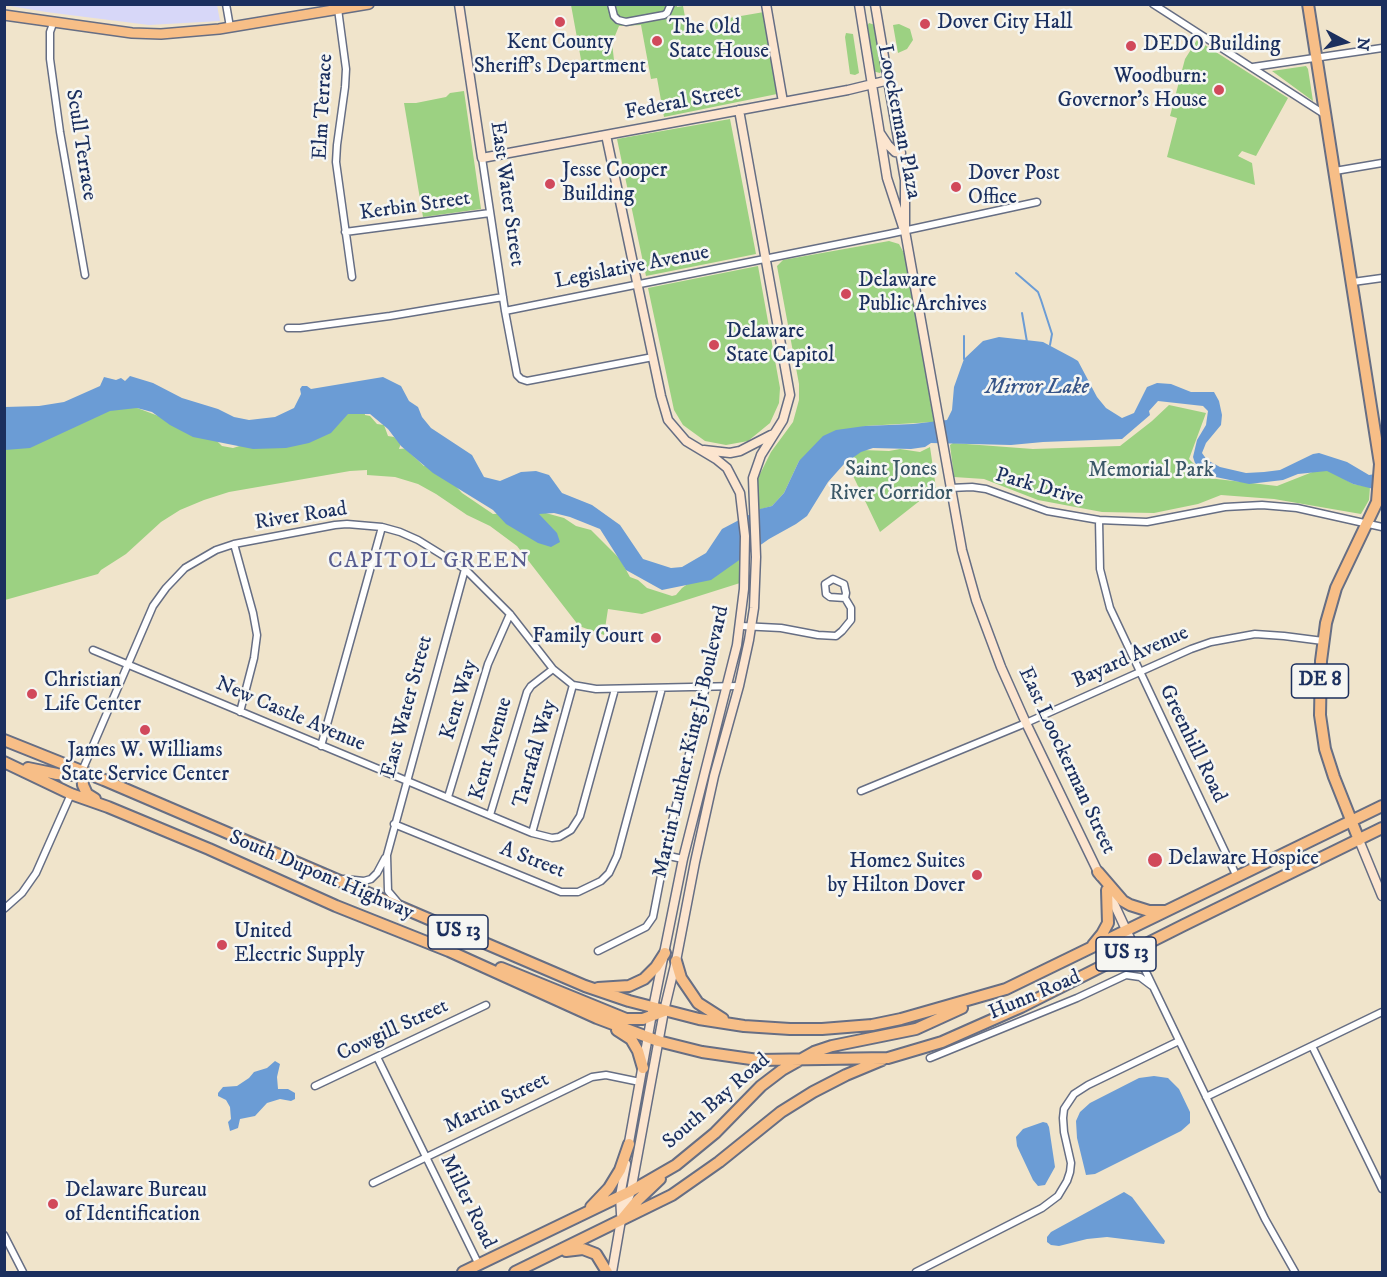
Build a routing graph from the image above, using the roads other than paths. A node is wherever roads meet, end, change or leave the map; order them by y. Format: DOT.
graph roads {
  1 [pos="226,4"];
  2 [pos="369,4"];
  3 [pos="459,4"];
  4 [pos="610,4"];
  5 [pos="671,4"];
  6 [pos="766,4"];
  7 [pos="859,4"];
  8 [pos="875,4"];
  9 [pos="1153,4"];
  10 [pos="1308,4"];
  11 [pos="338,9"];
  12 [pos="4,15"];
  13 [pos="54,21"];
  14 [pos="230,27"];
  15 [pos="1383,48"];
  16 [pos="1317,58"];
  17 [pos="1252,67"];
  18 [pos="889,80"];
  19 [pos="870,83"];
  20 [pos="783,102"];
  21 [pos="739,111"];
  22 [pos="1326,115"];
  23 [pos="877,127"];
  24 [pos="606,135"];
  25 [pos="901,153"];
  26 [pos="482,158"];
  27 [pos="1383,163"];
  28 [pos="1335,171"];
  29 [pos="1037,202"];
  30 [pos="490,213"];
  31 [pos="904,231"];
  32 [pos="345,232"];
  33 [pos="766,258"];
  34 [pos="85,275"];
  35 [pos="352,277"];
  36 [pos="1383,278"];
  37 [pos="1353,282"];
  38 [pos="638,284"];
  39 [pos="503,297"];
  40 [pos="505,311"];
  41 [pos="288,328"];
  42 [pos="653,357"];
  43 [pos="774,433"];
  44 [pos="701,449"];
  45 [pos="950,488"];
  46 [pos="1380,501"];
  47 [pos="1099,520"];
  48 [pos="1367,524"];
  49 [pos="382,527"];
  50 [pos="1383,527"];
  51 [pos="234,544"];
  52 [pos="465,569"];
  53 [pos="845,598"];
  54 [pos="510,614"];
  55 [pos="741,626"];
  56 [pos="752,627"];
  57 [pos="1323,642"];
  58 [pos="93,650"];
  59 [pos="127,664"];
  60 [pos="553,669"];
  61 [pos="1139,673"];
  62 [pos="573,685"];
  63 [pos="727,685"];
  64 [pos="739,686"];
  65 [pos="706,687"];
  66 [pos="662,688"];
  67 [pos="615,689"];
  68 [pos="240,712"];
  69 [pos="1026,723"];
  70 [pos="4,740"];
  71 [pos="321,746"];
  72 [pos="4,761"];
  73 [pos="64,764"];
  74 [pos="82,771"];
  75 [pos="70,775"];
  76 [pos="104,780"];
  77 [pos="406,781"];
  78 [pos="82,784"];
  79 [pos="861,791"];
  80 [pos="71,794"];
  81 [pos="448,797"];
  82 [pos="108,807"];
  83 [pos="1383,807"];
  84 [pos="490,815"];
  85 [pos="1352,822"];
  86 [pos="394,824"];
  87 [pos="1383,828"];
  88 [pos="532,833"];
  89 [pos="1359,840"];
  90 [pos="387,855"];
  91 [pos="664,855"];
  92 [pos="683,859"];
  93 [pos="1098,872"];
  94 [pos="1238,877"];
  95 [pos="332,878"];
  96 [pos="1107,890"];
  97 [pos="1383,896"];
  98 [pos="4,909"];
  99 [pos="403,909"];
  100 [pos="1167,911"];
  101 [pos="1126,931"];
  102 [pos="1089,949"];
  103 [pos="1135,949"];
  104 [pos="449,951"];
  105 [pos="598,951"];
  106 [pos="665,953"];
  107 [pos="676,961"];
  108 [pos="585,986"];
  109 [pos="1153,986"];
  110 [pos="1006,989"];
  111 [pos="486,1005"];
  112 [pos="585,1012"];
  113 [pos="656,1012"];
  114 [pos="1383,1012"];
  115 [pos="744,1026"];
  116 [pos="653,1039"];
  117 [pos="1180,1043"];
  118 [pos="1312,1046"];
  119 [pos="378,1057"];
  120 [pos="888,1058"];
  121 [pos="930,1058"];
  122 [pos="797,1061"];
  123 [pos="643,1068"];
  124 [pos="640,1082"];
  125 [pos="315,1086"];
  126 [pos="1206,1097"];
  127 [pos="629,1144"];
  128 [pos="427,1157"];
  129 [pos="676,1165"];
  130 [pos="373,1183"];
  131 [pos="1383,1189"];
  132 [pos="631,1191"];
  133 [pos="620,1196"];
  134 [pos="582,1214"];
  135 [pos="621,1220"];
  136 [pos="4,1235"];
  137 [pos="559,1251"];
  138 [pos="479,1269"];
  139 [pos="23,1272"];
  140 [pos="463,1272"];
  141 [pos="515,1272"];
  142 [pos="607,1272"];
  143 [pos="612,1272"];
  144 [pos="916,1272"];
  145 [pos="1295,1272"];
  1 -- 14 [label="street"];
  2 -- 11 [label="main road"];
  3 -- 26 [label="street, East Water Street"];
  4 -- 5 [label="street"];
  6 -- 20 [label="street"];
  7 -- 19 [label="street, Loockerman Plaza"];
  8 -- 18 [label="street, Loockerman Plaza"];
  9 -- 17 [label="street"];
  10 -- 16 [label="highway, DE 8"];
  11 -- 14 [label="main road"];
  11 -- 32 [label="street, Elm Terrace"];
  12 -- 13 [label="main road"];
  13 -- 14 [label="main road"];
  13 -- 34 [label="street, Scull Terrace"];
  15 -- 16 [label="street"];
  16 -- 17 [label="street"];
  16 -- 22 [label="highway, DE 8"];
  17 -- 22 [label="street"];
  18 -- 19 [label="street, Federal Street"];
  18 -- 25 [label="street, Loockerman Plaza"];
  19 -- 20 [label="street, Federal Street"];
  19 -- 23 [label="street, Loockerman Plaza"];
  20 -- 21 [label="street, Federal Street"];
  21 -- 24 [label="street, Federal Street"];
  21 -- 33 [label="street, Martin Luther King Jr Boulevard"];
  22 -- 28 [label="highway, DE 8"];
  23 -- 25 [label="street"];
  23 -- 31 [label="street, Loockerman Plaza"];
  24 -- 26 [label="street, Federal Street"];
  24 -- 38 [label="street"];
  25 -- 31 [label="street, Loockerman Plaza"];
  26 -- 30 [label="street, East Water Street"];
  27 -- 28 [label="street"];
  28 -- 37 [label="highway, DE 8"];
  29 -- 31 [label="street, Legislative Avenue"];
  30 -- 32 [label="street, Kerbin Street"];
  30 -- 39 [label="street, East Water Street"];
  31 -- 33 [label="street, Legislative Avenue"];
  31 -- 45 [label="street, East Loockerman Street"];
  32 -- 35 [label="street, Elm Terrace"];
  33 -- 38 [label="street, Legislative Avenue"];
  33 -- 43 [label="street, Martin Luther King Jr Boulevard"];
  36 -- 37 [label="street"];
  37 -- 46 [label="highway, DE 8"];
  38 -- 40 [label="street, Legislative Avenue"];
  38 -- 42 [label="street"];
  39 -- 40 [label="street, East Water Street"];
  39 -- 41 [label="street"];
  40 -- 42 [label="street, East Water Street"];
  42 -- 44 [label="street"];
  43 -- 44 [label="street"];
  43 -- 56 [label="street, Martin Luther King Jr Boulevard"];
  44 -- 55 [label="street, Martin Luther King Jr Boulevard"];
  45 -- 47 [label="street, Park Drive"];
  45 -- 69 [label="street, East Loockerman Street"];
  46 -- 48 [label="highway, DE 8"];
  47 -- 48 [label="street, Park Drive"];
  47 -- 61 [label="street, Greenhill Road"];
  48 -- 50 [label="street, Park Drive"];
  48 -- 57 [label="highway, DE 8"];
  49 -- 51 [label="street, River Road"];
  49 -- 52 [label="street, River Road"];
  49 -- 71 [label="street"];
  51 -- 59 [label="street, River Road"];
  51 -- 68 [label="street"];
  52 -- 54 [label="street, River Road"];
  52 -- 77 [label="street, East Water Street"];
  53 -- 56 [label="street"];
  54 -- 60 [label="street, River Road"];
  54 -- 81 [label="street, Kent Way"];
  55 -- 56 [label="street"];
  55 -- 63 [label="street, Martin Luther King Jr Boulevard"];
  56 -- 64 [label="street, Martin Luther King Jr Boulevard"];
  57 -- 61 [label="street, Bayard Avenue"];
  57 -- 85 [label="highway, DE 8"];
  58 -- 59 [label="street, New Castle Avenue"];
  59 -- 68 [label="street, New Castle Avenue"];
  59 -- 74 [label="street, River Road"];
  60 -- 62 [label="street, River Road"];
  60 -- 84 [label="street, Kent Avenue"];
  61 -- 69 [label="street, Bayard Avenue"];
  61 -- 94 [label="street, Greenhill Road"];
  62 -- 67 [label="street"];
  62 -- 88 [label="street, Tarrafal Way"];
  63 -- 64 [label="street"];
  63 -- 65 [label="street"];
  63 -- 92 [label="street, Martin Luther King Jr Boulevard"];
  64 -- 107 [label="street, Martin Luther King Jr Boulevard"];
  65 -- 66 [label="street"];
  65 -- 91 [label="street"];
  66 -- 67 [label="street"];
  66 -- 86 [label="street, A Street"];
  67 -- 88 [label="street, New Castle Avenue"];
  68 -- 71 [label="street, New Castle Avenue"];
  69 -- 79 [label="street, Bayard Avenue"];
  69 -- 93 [label="street, East Loockerman Street"];
  70 -- 73 [label="highway, South Dupont Highway / US 13"];
  71 -- 77 [label="street, New Castle Avenue"];
  72 -- 75 [label="highway"];
  72 -- 80 [label="highway, South Dupont Highway / US 13"];
  73 -- 74 [label="highway, South Dupont Highway / US 13"];
  73 -- 75 [label="highway"];
  74 -- 75 [label="highway"];
  74 -- 76 [label="highway, South Dupont Highway / US 13"];
  74 -- 78 [label="highway"];
  75 -- 80 [label="highway"];
  76 -- 78 [label="highway"];
  76 -- 95 [label="highway, South Dupont Highway / US 13"];
  77 -- 81 [label="street, New Castle Avenue"];
  77 -- 86 [label="street, East Water Street"];
  78 -- 80 [label="highway"];
  78 -- 82 [label="highway"];
  80 -- 82 [label="highway, South Dupont Highway / US 13"];
  80 -- 98 [label="street"];
  81 -- 84 [label="street, New Castle Avenue"];
  82 -- 104 [label="highway, South Dupont Highway / US 13"];
  83 -- 85 [label="highway, US 13"];
  84 -- 88 [label="street, New Castle Avenue"];
  85 -- 89 [label="highway, DE 8"];
  85 -- 94 [label="highway, South Dupont Highway / US 13"];
  86 -- 90 [label="street, East Water Street"];
  87 -- 89 [label="highway, US 13"];
  89 -- 97 [label="street, DE 8"];
  89 -- 103 [label="highway, South Dupont Highway / US 13"];
  90 -- 95 [label="street, East Water Street"];
  90 -- 99 [label="street, East Water Street"];
  91 -- 92 [label="street"];
  91 -- 105 [label="street"];
  92 -- 106 [label="street, Martin Luther King Jr Boulevard"];
  93 -- 96 [label="street, East Loockerman Street"];
  93 -- 100 [label="highway"];
  94 -- 100 [label="highway, South Dupont Highway / US 13"];
  95 -- 99 [label="highway, South Dupont Highway / US 13"];
  96 -- 101 [label="street, East Loockerman Street"];
  96 -- 102 [label="highway"];
  99 -- 108 [label="highway, South Dupont Highway / US 13"];
  100 -- 101 [label="highway, South Dupont Highway / US 13"];
  101 -- 102 [label="highway, South Dupont Highway / US 13"];
  101 -- 103 [label="street, East Loockerman Street"];
  102 -- 110 [label="highway, South Dupont Highway / US 13"];
  103 -- 109 [label="street, East Loockerman Street"];
  103 -- 120 [label="highway, South Dupont Highway / US 13"];
  104 -- 112 [label="highway, South Dupont Highway / US 13"];
  104 -- 113 [label="highway"];
  106 -- 108 [label="highway"];
  106 -- 113 [label="street, Martin Luther King Jr Boulevard"];
  107 -- 113 [label="street, Martin Luther King Jr Boulevard"];
  107 -- 115 [label="highway"];
  108 -- 113 [label="highway, South Dupont Highway / US 13"];
  109 -- 117 [label="street, East Loockerman Street"];
  109 -- 121 [label="street, Hunn Road"];
  110 -- 115 [label="highway, South Dupont Highway / US 13"];
  110 -- 122 [label="highway, South Bay Road"];
  111 -- 119 [label="street, Cowgill Street"];
  112 -- 116 [label="highway, South Dupont Highway / US 13"];
  112 -- 123 [label="highway"];
  113 -- 115 [label="highway, South Dupont Highway / US 13"];
  113 -- 116 [label="street"];
  113 -- 116 [label="street"];
  114 -- 118 [label="street"];
  116 -- 122 [label="highway, South Dupont Highway / US 13"];
  116 -- 123 [label="street"];
  116 -- 132 [label="street"];
  117 -- 126 [label="street, East Loockerman Street"];
  117 -- 144 [label="street"];
  118 -- 126 [label="street"];
  118 -- 131 [label="street"];
  119 -- 125 [label="street, Cowgill Street"];
  119 -- 128 [label="street, Miller Road"];
  120 -- 122 [label="highway, South Dupont Highway / US 13"];
  120 -- 135 [label="highway, South Bay Road"];
  122 -- 129 [label="highway, South Bay Road"];
  123 -- 124 [label="street"];
  124 -- 127 [label="street"];
  124 -- 128 [label="street, Martin Street"];
  126 -- 145 [label="street, East Loockerman Street"];
  127 -- 133 [label="street"];
  127 -- 134 [label="highway"];
  128 -- 130 [label="street, Martin Street"];
  128 -- 138 [label="street, Miller Road"];
  129 -- 132 [label="highway, South Bay Road"];
  129 -- 135 [label="highway"];
  132 -- 133 [label="highway, South Bay Road"];
  132 -- 135 [label="street"];
  133 -- 134 [label="highway, South Bay Road"];
  133 -- 135 [label="street"];
  134 -- 138 [label="highway, South Bay Road"];
  135 -- 137 [label="highway, South Bay Road"];
  135 -- 143 [label="street"];
  136 -- 139 [label="street"];
  137 -- 141 [label="highway, South Bay Road"];
  137 -- 142 [label="highway"];
  138 -- 140 [label="highway, South Bay Road"];
}
